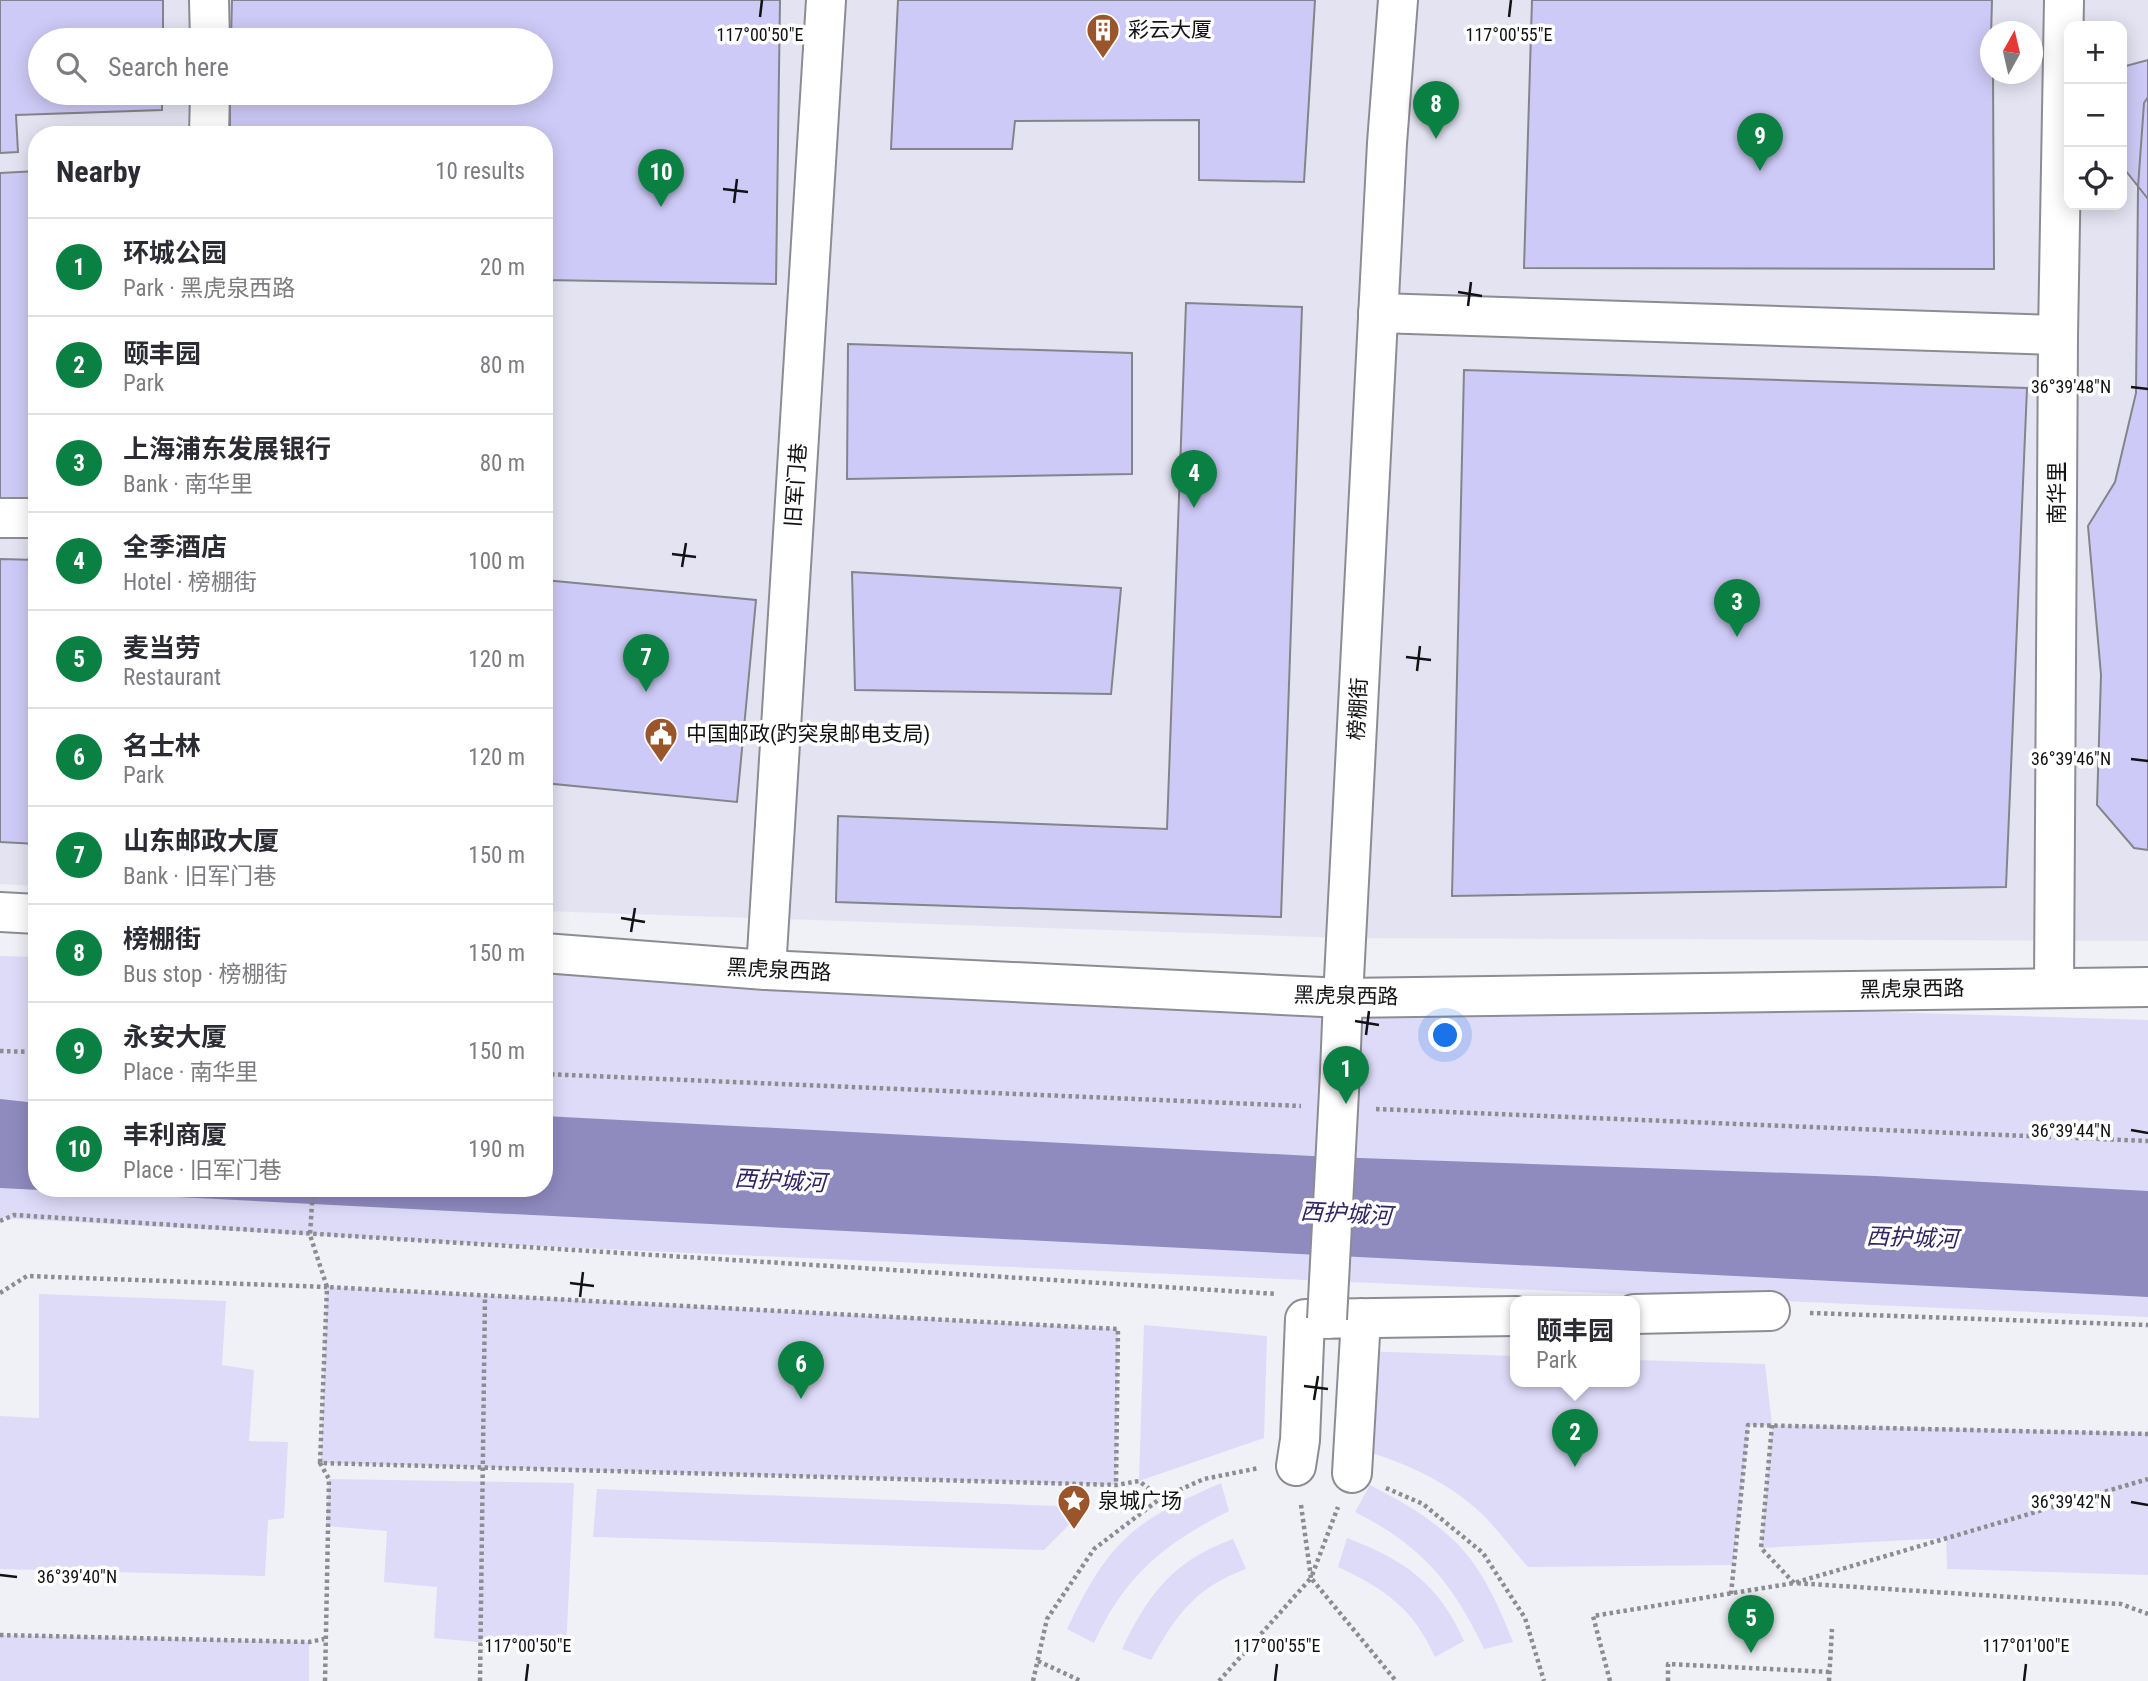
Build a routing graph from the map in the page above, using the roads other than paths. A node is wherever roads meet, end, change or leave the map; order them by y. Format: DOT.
graph roads {
  1 [pos="209,0"];
  2 [pos="826,0"];
  3 [pos="1398,0"];
  4 [pos="2064,0"];
  5 [pos="210,28"];
  6 [pos="210,105"];
  7 [pos="209,126"];
  8 [pos="1378,313"];
  9 [pos="2058,335"];
  10 [pos="0,518"];
  11 [pos="28,518"];
  12 [pos="0,912"];
  13 [pos="28,914"];
  14 [pos="553,954"];
  15 [pos="766,970"];
  16 [pos="2054,987"];
  17 [pos="2148,987"];
  18 [pos="1343,998"];
  19 [pos="1770,1311"];
  20 [pos="1640,1314"];
  21 [pos="1510,1316"];
  22 [pos="1344,1319"];
  23 [pos="1296,1466"];
  24 [pos="1352,1474"];
  1 -- 5 [label="street"];
  2 -- 15 [label="street, 旧军门巷"];
  3 -- 8 [label="street, 榜棚街"];
  4 -- 9 [label="street, 南华里"];
  6 -- 7 [label="street"];
  8 -- 9 [label="street"];
  8 -- 18 [label="street, 榜棚街"];
  9 -- 16 [label="street, 南华里"];
  10 -- 11 [label="street"];
  12 -- 13 [label="street"];
  14 -- 15 [label="street, 黑虎泉西路"];
  15 -- 18 [label="street, 黑虎泉西路"];
  16 -- 17 [label="street, 黑虎泉西路"];
  16 -- 18 [label="street, 黑虎泉西路"];
  18 -- 22 [label="street, 榜棚街, bridge"];
  19 -- 20 [label="street"];
  21 -- 22 [label="street"];
  22 -- 23 [label="street"];
  22 -- 24 [label="street, 榜棚街"];
}
